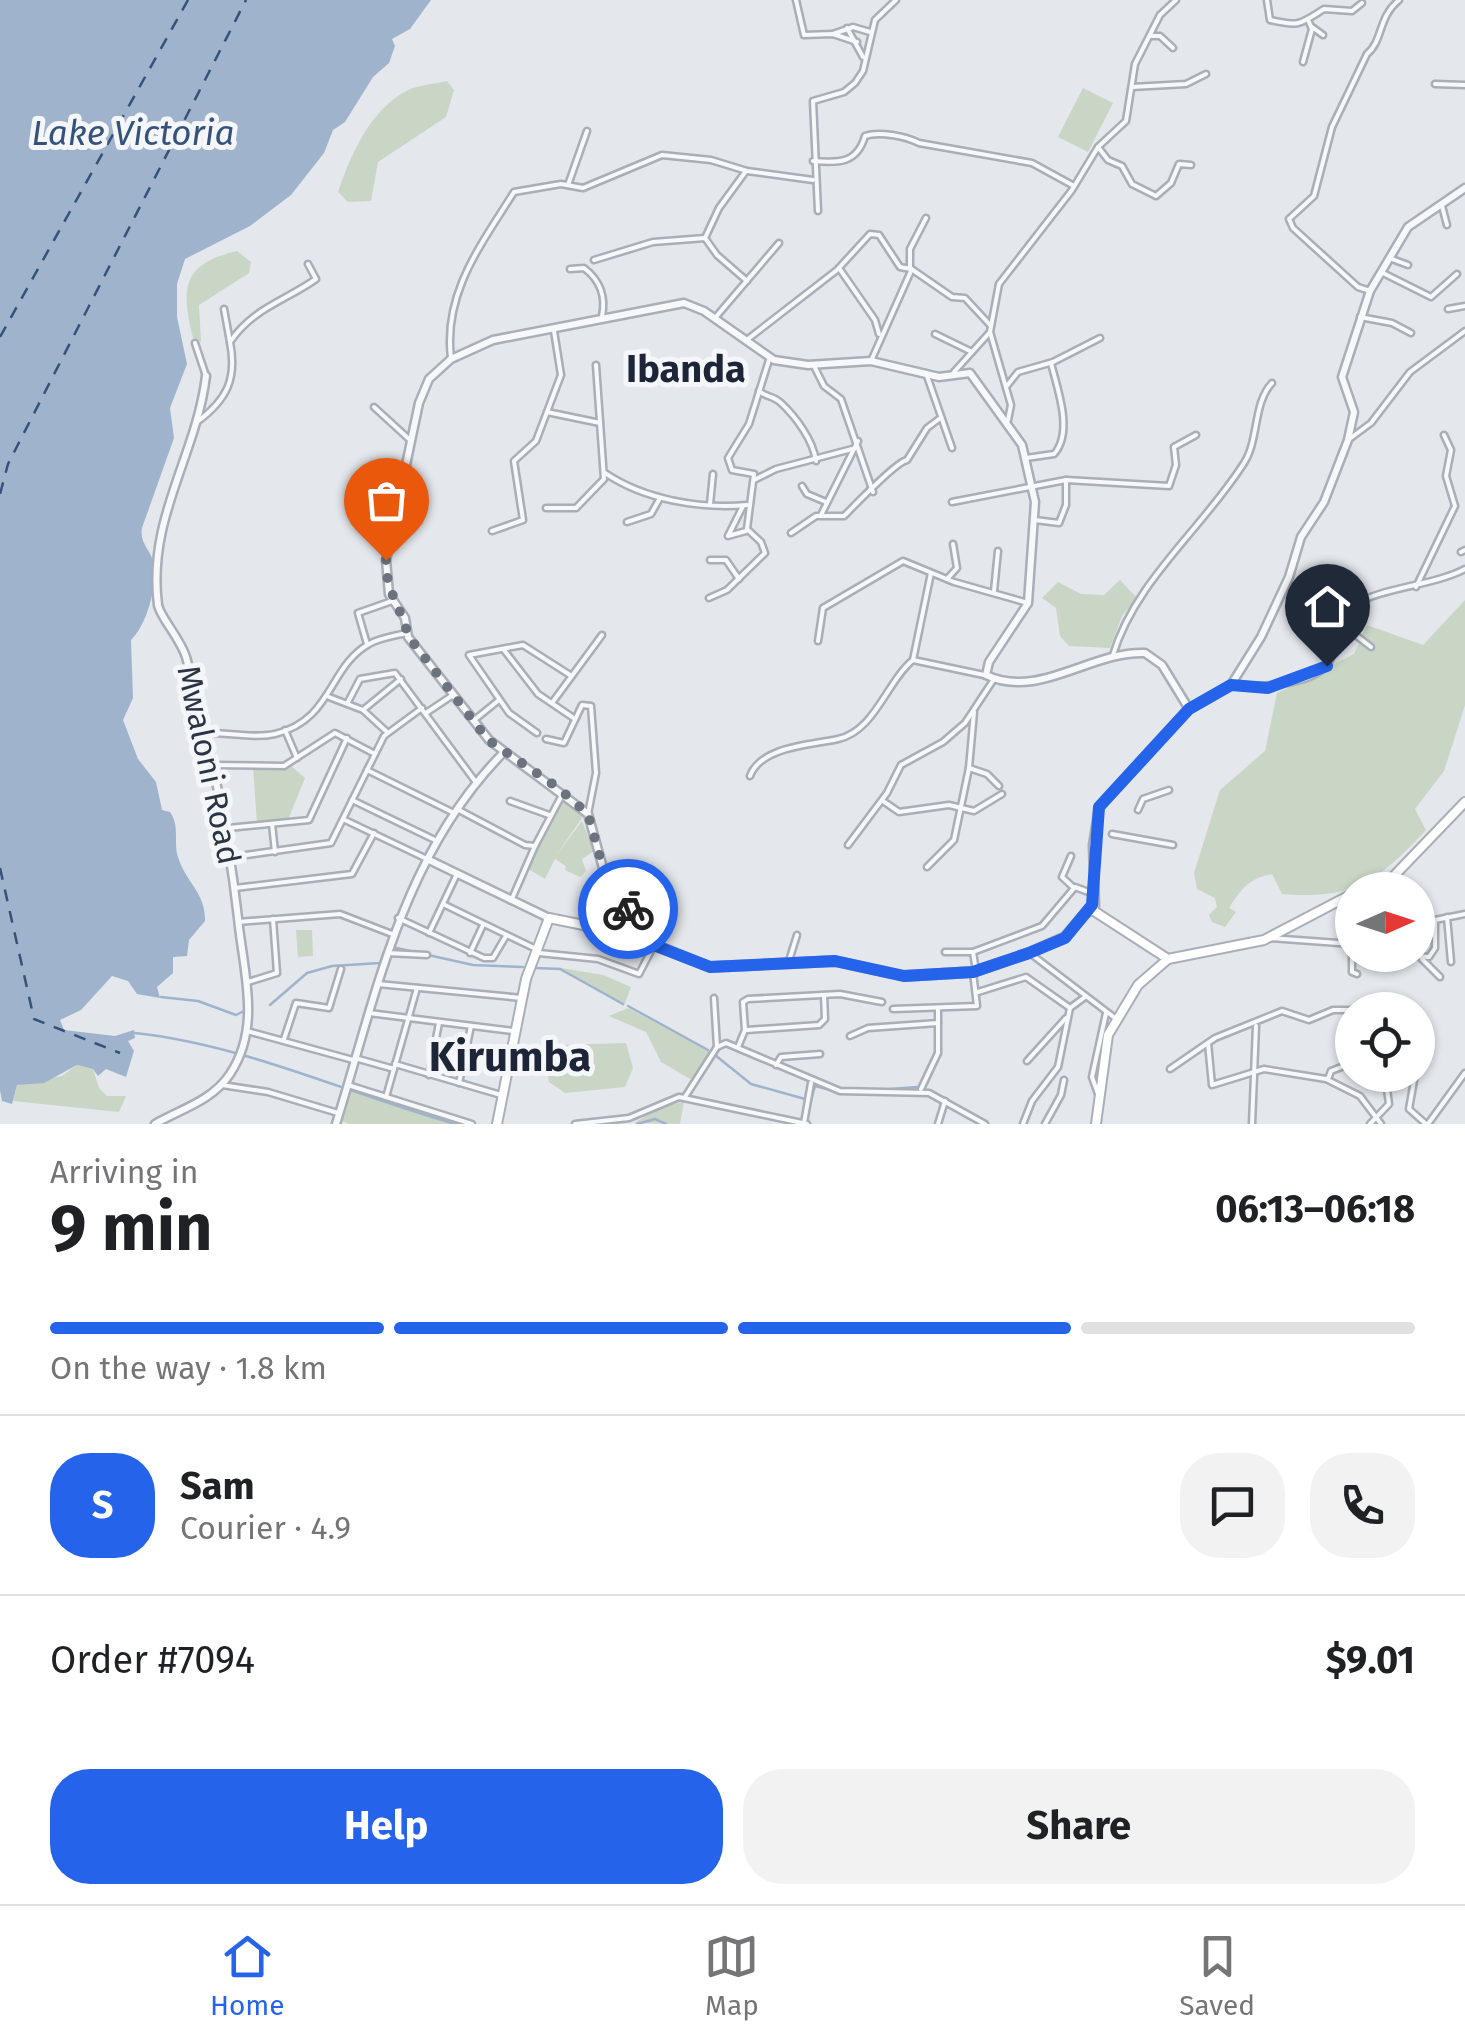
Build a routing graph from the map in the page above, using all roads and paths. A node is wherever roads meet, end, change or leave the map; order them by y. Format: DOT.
graph roads {
  1 [pos="796,0"];
  2 [pos="896,0"];
  3 [pos="1176,0"];
  4 [pos="1267,0"];
  5 [pos="1400,0"];
  6 [pos="1362,3"];
  7 [pos="1310,24"];
  8 [pos="848,28"];
  9 [pos="870,32"];
  10 [pos="833,34"];
  11 [pos="1323,35"];
  12 [pos="1152,36"];
  13 [pos="857,42"];
  14 [pos="1173,48"];
  15 [pos="864,62"];
  16 [pos="1303,62"];
  17 [pos="1206,74"];
  18 [pos="1434,84"];
  19 [pos="1465,85"];
  20 [pos="1132,87"];
  21 [pos="586,131"];
  22 [pos="1098,147"];
  23 [pos="812,161"];
  24 [pos="1191,165"];
  25 [pos="746,171"];
  26 [pos="813,180"];
  27 [pos="568,185"];
  28 [pos="1074,186"];
  29 [pos="1465,188"];
  30 [pos="1461,197"];
  31 [pos="1442,206"];
  32 [pos="818,212"];
  33 [pos="926,218"];
  34 [pos="1447,225"];
  35 [pos="705,238"];
  36 [pos="779,243"];
  37 [pos="1387,258"];
  38 [pos="594,260"];
  39 [pos="308,264"];
  40 [pos="1408,265"];
  41 [pos="839,268"];
  42 [pos="570,269"];
  43 [pos="911,270"];
  44 [pos="1379,271"];
  45 [pos="1457,274"];
  46 [pos="747,281"];
  47 [pos="1370,291"];
  48 [pos="1465,306"];
  49 [pos="224,309"];
  50 [pos="1448,310"];
  51 [pos="715,318"];
  52 [pos="1360,318"];
  53 [pos="601,321"];
  54 [pos="553,328"];
  55 [pos="990,329"];
  56 [pos="1465,330"];
  57 [pos="1411,333"];
  58 [pos="879,334"];
  59 [pos="935,334"];
  60 [pos="1100,338"];
  61 [pos="748,339"];
  62 [pos="230,342"];
  63 [pos="195,343"];
  64 [pos="972,352"];
  65 [pos="451,359"];
  66 [pos="770,359"];
  67 [pos="870,362"];
  68 [pos="1051,363"];
  69 [pos="596,365"];
  70 [pos="814,366"];
  71 [pos="954,372"];
  72 [pos="206,373"];
  73 [pos="926,373"];
  74 [pos="1272,383"];
  75 [pos="1006,387"];
  76 [pos="758,390"];
  77 [pos="374,407"];
  78 [pos="548,412"];
  79 [pos="939,419"];
  80 [pos="1008,420"];
  81 [pos="197,422"];
  82 [pos="600,423"];
  83 [pos="1444,434"];
  84 [pos="1196,435"];
  85 [pos="1348,440"];
  86 [pos="858,441"];
  87 [pos="413,443"];
  88 [pos="952,448"];
  89 [pos="852,449"];
  90 [pos="1026,458"];
  91 [pos="816,460"];
  92 [pos="606,473"];
  93 [pos="713,474"];
  94 [pos="754,480"];
  95 [pos="1066,480"];
  96 [pos="1032,485"];
  97 [pos="802,486"];
  98 [pos="873,492"];
  99 [pos="660,498"];
  100 [pos="826,502"];
  101 [pos="952,502"];
  102 [pos="710,504"];
  103 [pos="745,505"];
  104 [pos="546,508"];
  105 [pos="821,515"];
  106 [pos="1036,520"];
  107 [pos="627,522"];
  108 [pos="747,529"];
  109 [pos="492,531"];
  110 [pos="791,533"];
  111 [pos="954,544"];
  112 [pos="998,551"];
  113 [pos="710,560"];
  114 [pos="1465,569"];
  115 [pos="931,571"];
  116 [pos="947,578"];
  117 [pos="740,579"];
  118 [pos="932,582"];
  119 [pos="1416,587"];
  120 [pos="994,593"];
  121 [pos="708,598"];
  122 [pos="392,601"];
  123 [pos="1028,603"];
  124 [pos="1340,623"];
  125 [pos="406,633"];
  126 [pos="602,635"];
  127 [pos="818,640"];
  128 [pos="367,645"];
  129 [pos="1370,646"];
  130 [pos="504,650"];
  131 [pos="1113,655"];
  132 [pos="913,660"];
  133 [pos="570,676"];
  134 [pos="990,677"];
  135 [pos="401,679"];
  136 [pos="1231,685"];
  137 [pos="453,695"];
  138 [pos="329,697"];
  139 [pos="499,700"];
  140 [pos="348,702"];
  141 [pos="552,703"];
  142 [pos="1189,709"];
  143 [pos="363,710"];
  144 [pos="424,710"];
  145 [pos="974,712"];
  146 [pos="575,719"];
  147 [pos="473,721"];
  148 [pos="285,730"];
  149 [pos="388,732"];
  150 [pos="204,733"];
  151 [pos="537,733"];
  152 [pos="347,738"];
  153 [pos="546,739"];
  154 [pos="505,752"];
  155 [pos="375,754"];
  156 [pos="298,760"];
  157 [pos="214,766"];
  158 [pos="969,768"];
  159 [pos="367,770"];
  160 [pos="750,776"];
  161 [pos="475,782"];
  162 [pos="998,786"];
  163 [pos="1169,790"];
  164 [pos="564,793"];
  165 [pos="1002,794"];
  166 [pos="882,799"];
  167 [pos="352,800"];
  168 [pos="510,800"];
  169 [pos="1465,802"];
  170 [pos="962,807"];
  171 [pos="1138,810"];
  172 [pos="456,811"];
  173 [pos="549,814"];
  174 [pos="588,814"];
  175 [pos="343,818"];
  176 [pos="272,824"];
  177 [pos="228,828"];
  178 [pos="374,834"];
  179 [pos="1112,834"];
  180 [pos="437,841"];
  181 [pos="848,845"];
  182 [pos="1172,845"];
  183 [pos="535,846"];
  184 [pos="275,852"];
  185 [pos="1071,856"];
  186 [pos="232,857"];
  187 [pos="426,858"];
  188 [pos="927,867"];
  189 [pos="1398,872"];
  190 [pos="457,874"];
  191 [pos="234,888"];
  192 [pos="1074,888"];
  193 [pos="511,901"];
  194 [pos="1335,903"];
  195 [pos="443,904"];
  196 [pos="1093,907"];
  197 [pos="1465,914"];
  198 [pos="1448,917"];
  199 [pos="398,918"];
  200 [pos="550,918"];
  201 [pos="274,919"];
  202 [pos="1435,921"];
  203 [pos="238,922"];
  204 [pos="484,924"];
  205 [pos="430,933"];
  206 [pos="392,934"];
  207 [pos="797,935"];
  208 [pos="506,936"];
  209 [pos="1270,938"];
  210 [pos="1335,943"];
  211 [pos="655,945"];
  212 [pos="1435,945"];
  213 [pos="1449,945"];
  214 [pos="535,951"];
  215 [pos="387,952"];
  216 [pos="470,952"];
  217 [pos="945,952"];
  218 [pos="973,952"];
  219 [pos="1029,953"];
  220 [pos="427,955"];
  221 [pos="1168,959"];
  222 [pos="1451,962"];
  223 [pos="788,964"];
  224 [pos="342,968"];
  225 [pos="975,972"];
  226 [pos="1352,972"];
  227 [pos="1434,972"];
  228 [pos="1356,974"];
  229 [pos="1440,978"];
  230 [pos="248,982"];
  231 [pos="378,984"];
  232 [pos="418,988"];
  233 [pos="978,992"];
  234 [pos="824,995"];
  235 [pos="1085,997"];
  236 [pos="522,998"];
  237 [pos="714,998"];
  238 [pos="882,1002"];
  239 [pos="892,1009"];
  240 [pos="938,1009"];
  241 [pos="1335,1010"];
  242 [pos="1070,1011"];
  243 [pos="370,1012"];
  244 [pos="1111,1015"];
  245 [pos="408,1020"];
  246 [pos="439,1023"];
  247 [pos="938,1023"];
  248 [pos="1256,1024"];
  249 [pos="471,1026"];
  250 [pos="247,1030"];
  251 [pos="746,1030"];
  252 [pos="517,1031"];
  253 [pos="850,1036"];
  254 [pos="284,1040"];
  255 [pos="1208,1043"];
  256 [pos="738,1046"];
  257 [pos="716,1047"];
  258 [pos="820,1054"];
  259 [pos="355,1059"];
  260 [pos="1028,1061"];
  261 [pos="776,1066"];
  262 [pos="394,1067"];
  263 [pos="1170,1069"];
  264 [pos="1335,1069"];
  265 [pos="1465,1073"];
  266 [pos="1251,1074"];
  267 [pos="429,1075"];
  268 [pos="1328,1079"];
  269 [pos="1064,1080"];
  270 [pos="812,1082"];
  271 [pos="460,1083"];
  272 [pos="1458,1084"];
  273 [pos="222,1085"];
  274 [pos="1465,1088"];
  275 [pos="347,1089"];
  276 [pos="920,1091"];
  277 [pos="1389,1092"];
  278 [pos="1412,1092"];
  279 [pos="506,1096"];
  280 [pos="386,1097"];
  281 [pos="685,1098"];
  282 [pos="945,1101"];
  283 [pos="339,1114"];
  284 [pos="1378,1117"];
  285 [pos="161,1122"];
  286 [pos="337,1124"];
  287 [pos="472,1124"];
  288 [pos="497,1124"];
  289 [pos="575,1124"];
  290 [pos="805,1124"];
  291 [pos="938,1124"];
  292 [pos="985,1124"];
  293 [pos="1023,1124"];
  294 [pos="1044,1124"];
  295 [pos="1096,1124"];
  296 [pos="1252,1124"];
  297 [pos="1370,1124"];
  298 [pos="1382,1124"];
  299 [pos="1428,1124"];
  1 -- 10 [label="street"];
  2 -- 9 [label="street"];
  3 -- 12 [label="street"];
  4 -- 7 [label="street"];
  5 -- 47 [label="street"];
  6 -- 7 [label="street"];
  7 -- 11 [label="street"];
  7 -- 16 [label="street"];
  8 -- 9 [label="street"];
  8 -- 10 [label="street"];
  8 -- 13 [label="street"];
  9 -- 15 [label="street"];
  10 -- 13 [label="street"];
  12 -- 14 [label="street"];
  12 -- 20 [label="street"];
  13 -- 15 [label="street"];
  15 -- 23 [label="street"];
  17 -- 20 [label="street"];
  18 -- 19 [label="street"];
  20 -- 22 [label="street"];
  21 -- 27 [label="street"];
  22 -- 24 [label="street"];
  22 -- 28 [label="street"];
  23 -- 26 [label="street"];
  23 -- 28 [label="street"];
  25 -- 26 [label="street"];
  25 -- 27 [label="street"];
  25 -- 35 [label="street"];
  26 -- 32 [label="street"];
  27 -- 65 [label="street"];
  28 -- 55 [label="street"];
  29 -- 30 [label="street"];
  30 -- 31 [label="street"];
  31 -- 34 [label="street"];
  31 -- 37 [label="street"];
  33 -- 43 [label="street"];
  35 -- 38 [label="street"];
  35 -- 46 [label="street"];
  36 -- 46 [label="street"];
  37 -- 40 [label="street"];
  37 -- 44 [label="street"];
  39 -- 62 [label="street"];
  41 -- 43 [label="street"];
  41 -- 58 [label="street"];
  41 -- 61 [label="street"];
  42 -- 53 [label="street"];
  43 -- 55 [label="street"];
  43 -- 58 [label="street"];
  44 -- 45 [label="street"];
  44 -- 47 [label="street"];
  46 -- 51 [label="street"];
  47 -- 52 [label="street"];
  48 -- 50 [label="street"];
  49 -- 62 [label="street"];
  51 -- 53 [label="street"];
  51 -- 61 [label="street"];
  52 -- 57 [label="street"];
  52 -- 85 [label="street"];
  53 -- 54 [label="street"];
  54 -- 65 [label="street"];
  54 -- 78 [label="street"];
  55 -- 64 [label="street"];
  55 -- 75 [label="street"];
  56 -- 85 [label="street"];
  58 -- 67 [label="street"];
  59 -- 64 [label="street"];
  60 -- 68 [label="street"];
  61 -- 66 [label="street"];
  62 -- 81 [label="street"];
  63 -- 72 [label="street"];
  64 -- 71 [label="street"];
  65 -- 87 [label="street"];
  66 -- 70 [label="street"];
  66 -- 76 [label="street"];
  67 -- 70 [label="street"];
  67 -- 73 [label="street"];
  68 -- 75 [label="street"];
  68 -- 90 [label="street"];
  69 -- 82 [label="street"];
  70 -- 86 [label="street"];
  71 -- 73 [label="street"];
  71 -- 80 [label="street"];
  72 -- 81 [label="street, Mwaloni Road"];
  73 -- 79 [label="street"];
  74 -- 131 [label="street"];
  75 -- 80 [label="street"];
  76 -- 91 [label="street"];
  76 -- 94 [label="street"];
  77 -- 87 [label="street"];
  78 -- 82 [label="street"];
  78 -- 109 [label="street"];
  79 -- 88 [label="street"];
  79 -- 98 [label="street"];
  80 -- 90 [label="street"];
  81 -- 150 [label="street, Mwaloni Road"];
  82 -- 92 [label="street"];
  83 -- 119 [label="street"];
  84 -- 95 [label="street"];
  85 -- 136 [label="street"];
  86 -- 89 [label="street"];
  86 -- 98 [label="street"];
  87 -- 122 [label="street"];
  89 -- 91 [label="street"];
  89 -- 100 [label="street"];
  90 -- 96 [label="street"];
  91 -- 94 [label="street"];
  92 -- 99 [label="street"];
  92 -- 104 [label="street"];
  93 -- 102 [label="street"];
  94 -- 103 [label="street"];
  95 -- 96 [label="street"];
  95 -- 106 [label="street"];
  96 -- 101 [label="street"];
  96 -- 106 [label="street"];
  97 -- 100 [label="street"];
  98 -- 105 [label="street"];
  99 -- 102 [label="street"];
  99 -- 107 [label="street"];
  100 -- 105 [label="street"];
  102 -- 103 [label="street"];
  103 -- 108 [label="street"];
  103 -- 108 [label="street"];
  105 -- 110 [label="street"];
  106 -- 123 [label="street"];
  108 -- 117 [label="street"];
  111 -- 116 [label="street"];
  112 -- 120 [label="street"];
  113 -- 117 [label="street"];
  114 -- 119 [label="street"];
  115 -- 116 [label="street"];
  115 -- 118 [label="street"];
  115 -- 127 [label="street"];
  116 -- 118 [label="street"];
  116 -- 120 [label="street"];
  117 -- 121 [label="street"];
  118 -- 132 [label="street"];
  119 -- 124 [label="street"];
  120 -- 123 [label="street"];
  122 -- 125 [label="street"];
  122 -- 128 [label="street"];
  123 -- 134 [label="street"];
  124 -- 129 [label="street"];
  124 -- 136 [label="street"];
  125 -- 128 [label="street"];
  125 -- 137 [label="street"];
  126 -- 133 [label="street"];
  128 -- 138 [label="street"];
  130 -- 133 [label="street"];
  130 -- 139 [label="street"];
  130 -- 141 [label="street"];
  131 -- 134 [label="street"];
  131 -- 142 [label="street"];
  132 -- 134 [label="street"];
  132 -- 160 [label="street"];
  133 -- 141 [label="street"];
  134 -- 145 [label="street"];
  135 -- 140 [label="street"];
  135 -- 143 [label="street"];
  135 -- 144 [label="street"];
  136 -- 142 [label="street"];
  137 -- 144 [label="street"];
  137 -- 147 [label="street"];
  138 -- 140 [label="street"];
  138 -- 148 [label="street"];
  139 -- 147 [label="street"];
  139 -- 151 [label="street"];
  140 -- 143 [label="street"];
  141 -- 146 [label="street"];
  142 -- 196 [label="street"];
  143 -- 149 [label="street"];
  144 -- 149 [label="street"];
  144 -- 161 [label="street"];
  145 -- 158 [label="street"];
  145 -- 166 [label="street"];
  146 -- 153 [label="street"];
  146 -- 174 [label="street"];
  147 -- 154 [label="street"];
  148 -- 150 [label="street"];
  148 -- 156 [label="street"];
  149 -- 155 [label="street"];
  150 -- 157 [label="street, Mwaloni Road"];
  152 -- 155 [label="street"];
  152 -- 156 [label="street"];
  152 -- 176 [label="street"];
  154 -- 161 [label="street"];
  154 -- 164 [label="street"];
  155 -- 159 [label="street"];
  156 -- 157 [label="street"];
  157 -- 177 [label="street, Mwaloni Road"];
  158 -- 162 [label="street"];
  158 -- 170 [label="street"];
  159 -- 167 [label="street"];
  159 -- 172 [label="street"];
  161 -- 172 [label="street"];
  163 -- 171 [label="street"];
  164 -- 173 [label="street"];
  164 -- 174 [label="street"];
  165 -- 170 [label="street"];
  166 -- 170 [label="street"];
  166 -- 181 [label="street"];
  167 -- 175 [label="street"];
  167 -- 180 [label="street"];
  168 -- 173 [label="street"];
  169 -- 189 [label="main road"];
  170 -- 188 [label="street"];
  172 -- 180 [label="street"];
  172 -- 183 [label="street"];
  173 -- 183 [label="street"];
  174 -- 211 [label="street"];
  175 -- 178 [label="street"];
  175 -- 184 [label="street"];
  176 -- 177 [label="street"];
  176 -- 184 [label="street"];
  177 -- 186 [label="street, Mwaloni Road"];
  178 -- 187 [label="street"];
  178 -- 191 [label="street"];
  179 -- 182 [label="street"];
  180 -- 187 [label="street"];
  183 -- 193 [label="street"];
  184 -- 186 [label="street"];
  185 -- 192 [label="street"];
  186 -- 191 [label="street, Mwaloni Road"];
  187 -- 190 [label="street"];
  187 -- 199 [label="street"];
  190 -- 193 [label="street"];
  190 -- 195 [label="street"];
  191 -- 203 [label="street, Mwaloni Road"];
  192 -- 196 [label="street"];
  192 -- 218 [label="street"];
  193 -- 200 [label="street"];
  194 -- 209 [label="main road"];
  195 -- 204 [label="street"];
  195 -- 205 [label="street"];
  196 -- 219 [label="main road"];
  196 -- 221 [label="main road"];
  197 -- 198 [label="street"];
  198 -- 202 [label="street"];
  198 -- 213 [label="street"];
  199 -- 205 [label="street"];
  199 -- 206 [label="street"];
  200 -- 211 [label="main road"];
  200 -- 214 [label="main road"];
  201 -- 203 [label="street"];
  201 -- 206 [label="street"];
  201 -- 230 [label="street"];
  203 -- 230 [label="street, Mwaloni Road"];
  204 -- 208 [label="street"];
  204 -- 216 [label="street"];
  205 -- 216 [label="street"];
  206 -- 215 [label="street"];
  207 -- 223 [label="street"];
  208 -- 214 [label="street"];
  208 -- 216 [label="street"];
  209 -- 210 [label="street"];
  209 -- 221 [label="main road"];
  211 -- 214 [label="street"];
  211 -- 223 [label="main road"];
  212 -- 213 [label="street"];
  213 -- 222 [label="street"];
  214 -- 236 [label="main road"];
  215 -- 220 [label="street"];
  215 -- 231 [label="street"];
  217 -- 218 [label="street"];
  218 -- 225 [label="street"];
  219 -- 225 [label="main road"];
  219 -- 235 [label="street"];
  221 -- 244 [label="main road"];
  223 -- 225 [label="main road"];
  224 -- 254 [label="street"];
  225 -- 233 [label="street"];
  226 -- 228 [label="street"];
  227 -- 229 [label="street"];
  230 -- 250 [label="street, Mwaloni Road"];
  231 -- 232 [label="street"];
  231 -- 243 [label="street"];
  232 -- 236 [label="street"];
  232 -- 245 [label="street"];
  233 -- 240 [label="street"];
  233 -- 242 [label="street"];
  234 -- 238 [label="street"];
  234 -- 251 [label="street"];
  234 -- 251 [label="street"];
  235 -- 242 [label="street"];
  235 -- 244 [label="street"];
  236 -- 252 [label="main road"];
  237 -- 257 [label="street"];
  239 -- 240 [label="street"];
  240 -- 247 [label="street"];
  241 -- 248 [label="street"];
  242 -- 260 [label="street"];
  242 -- 293 [label="street"];
  243 -- 245 [label="street"];
  243 -- 259 [label="street"];
  244 -- 295 [label="main road"];
  245 -- 246 [label="street"];
  245 -- 262 [label="street"];
  246 -- 249 [label="street"];
  246 -- 267 [label="street"];
  247 -- 253 [label="street"];
  247 -- 276 [label="street"];
  248 -- 255 [label="street"];
  248 -- 266 [label="street"];
  249 -- 252 [label="street"];
  249 -- 271 [label="street"];
  250 -- 254 [label="street"];
  250 -- 273 [label="street, Mwaloni Road"];
  251 -- 256 [label="street"];
  252 -- 279 [label="main road"];
  254 -- 259 [label="street"];
  255 -- 263 [label="street"];
  255 -- 266 [label="street"];
  256 -- 257 [label="street"];
  256 -- 261 [label="street"];
  257 -- 281 [label="street"];
  258 -- 261 [label="street"];
  259 -- 262 [label="street"];
  259 -- 275 [label="street"];
  261 -- 270 [label="street"];
  262 -- 267 [label="street"];
  262 -- 280 [label="street"];
  264 -- 268 [label="street"];
  265 -- 272 [label="street"];
  266 -- 268 [label="street"];
  266 -- 296 [label="street"];
  267 -- 271 [label="street"];
  268 -- 284 [label="street"];
  269 -- 294 [label="street"];
  270 -- 276 [label="street"];
  270 -- 290 [label="street"];
  271 -- 279 [label="street"];
  272 -- 274 [label="street"];
  272 -- 299 [label="street"];
  273 -- 283 [label="street"];
  273 -- 285 [label="street, Mwaloni Road"];
  275 -- 280 [label="street"];
  275 -- 283 [label="street"];
  276 -- 282 [label="street"];
  277 -- 284 [label="street"];
  278 -- 299 [label="street"];
  279 -- 288 [label="main road"];
  280 -- 287 [label="street"];
  281 -- 289 [label="street"];
  281 -- 290 [label="street"];
  282 -- 291 [label="street"];
  282 -- 292 [label="street"];
  283 -- 286 [label="street"];
  284 -- 297 [label="street"];
  284 -- 298 [label="street"];
}
